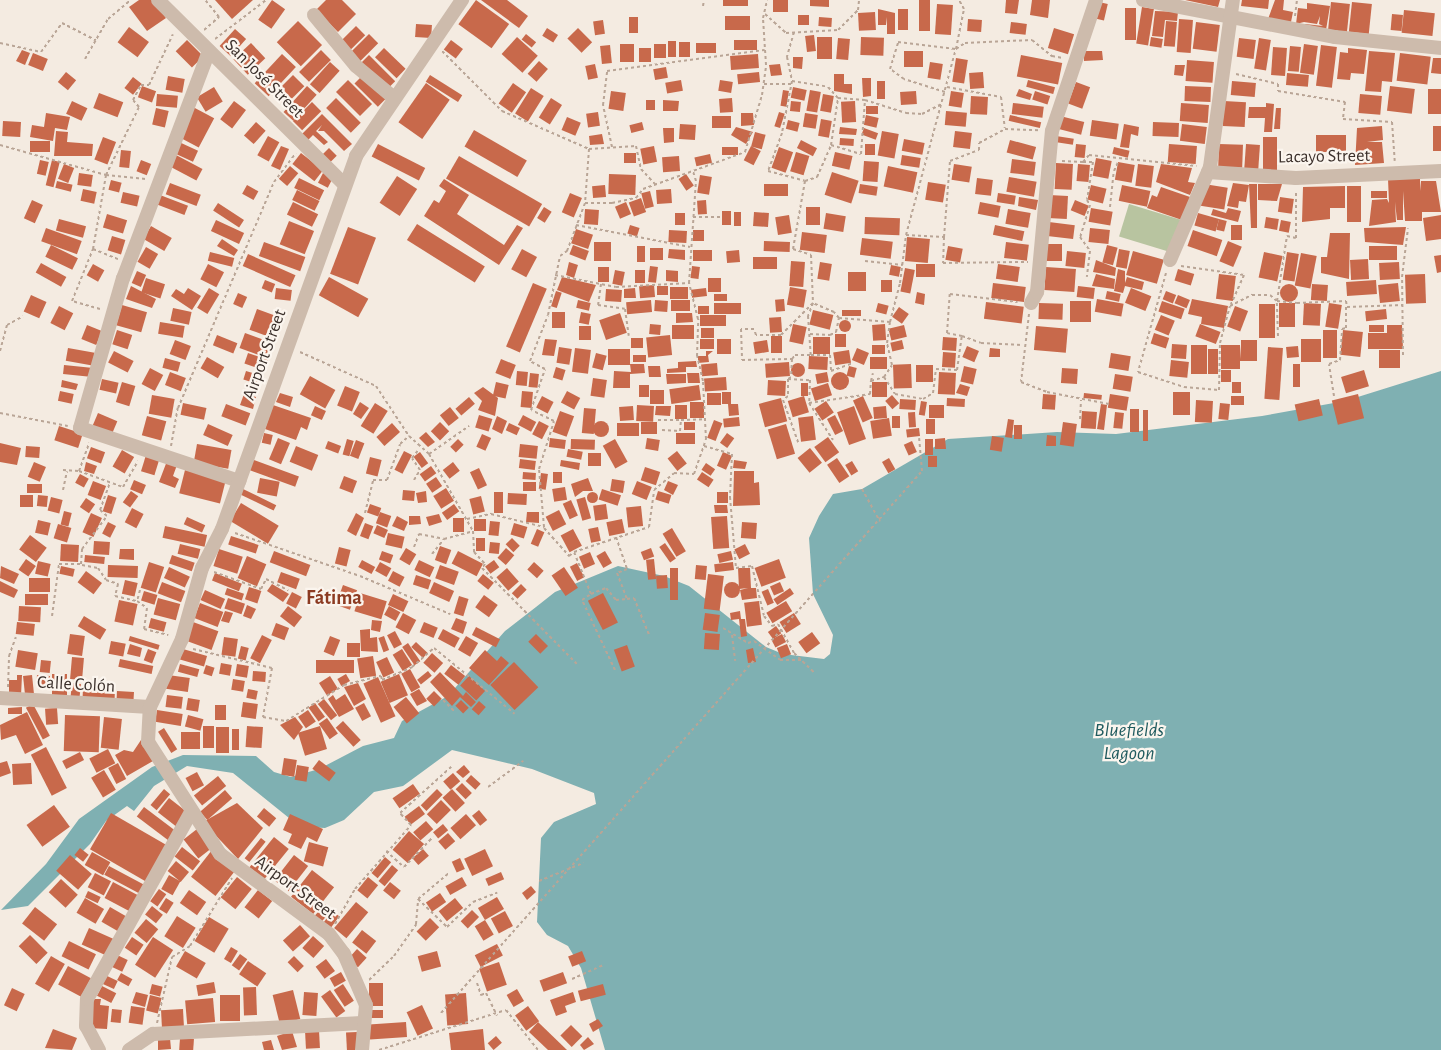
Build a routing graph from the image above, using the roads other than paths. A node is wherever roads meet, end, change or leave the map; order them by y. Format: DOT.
graph roads {
  1 [pos="158,0"];
  2 [pos="462,0"];
  3 [pos="1095,0"];
  4 [pos="1143,0"];
  5 [pos="1233,0"];
  6 [pos="314,15"];
  7 [pos="1232,20"];
  8 [pos="203,45"];
  9 [pos="1441,48"];
  10 [pos="394,99"];
  11 [pos="1209,169"];
  12 [pos="1441,171"];
  13 [pos="345,185"];
  14 [pos="1169,262"];
  15 [pos="1031,303"];
  16 [pos="239,481"];
  17 [pos="4,698"];
  18 [pos="150,707"];
  19 [pos="187,806"];
  20 [pos="362,1023"];
  21 [pos="99,1050"];
  22 [pos="129,1050"];
  23 [pos="362,1050"];
  1 -- 8 [label="street, San José Street"];
  2 -- 10 [label="street, Airport Street"];
  3 -- 15 [label="street"];
  4 -- 7 [label="street"];
  5 -- 7 [label="street"];
  6 -- 10 [label="street"];
  7 -- 9 [label="street"];
  7 -- 11 [label="street"];
  8 -- 13 [label="street, San José Street"];
  8 -- 16 [label="street"];
  10 -- 13 [label="street, Airport Street"];
  11 -- 12 [label="street, Lacayo Street"];
  11 -- 14 [label="street"];
  13 -- 16 [label="street, Airport Street"];
  16 -- 18 [label="street, Airport Street"];
  17 -- 18 [label="street, Calle Colón"];
  18 -- 19 [label="street, Airport Street"];
  19 -- 20 [label="street, Airport Street"];
  19 -- 21 [label="street"];
  20 -- 22 [label="street"];
  20 -- 23 [label="street, Airport Street"];
}
